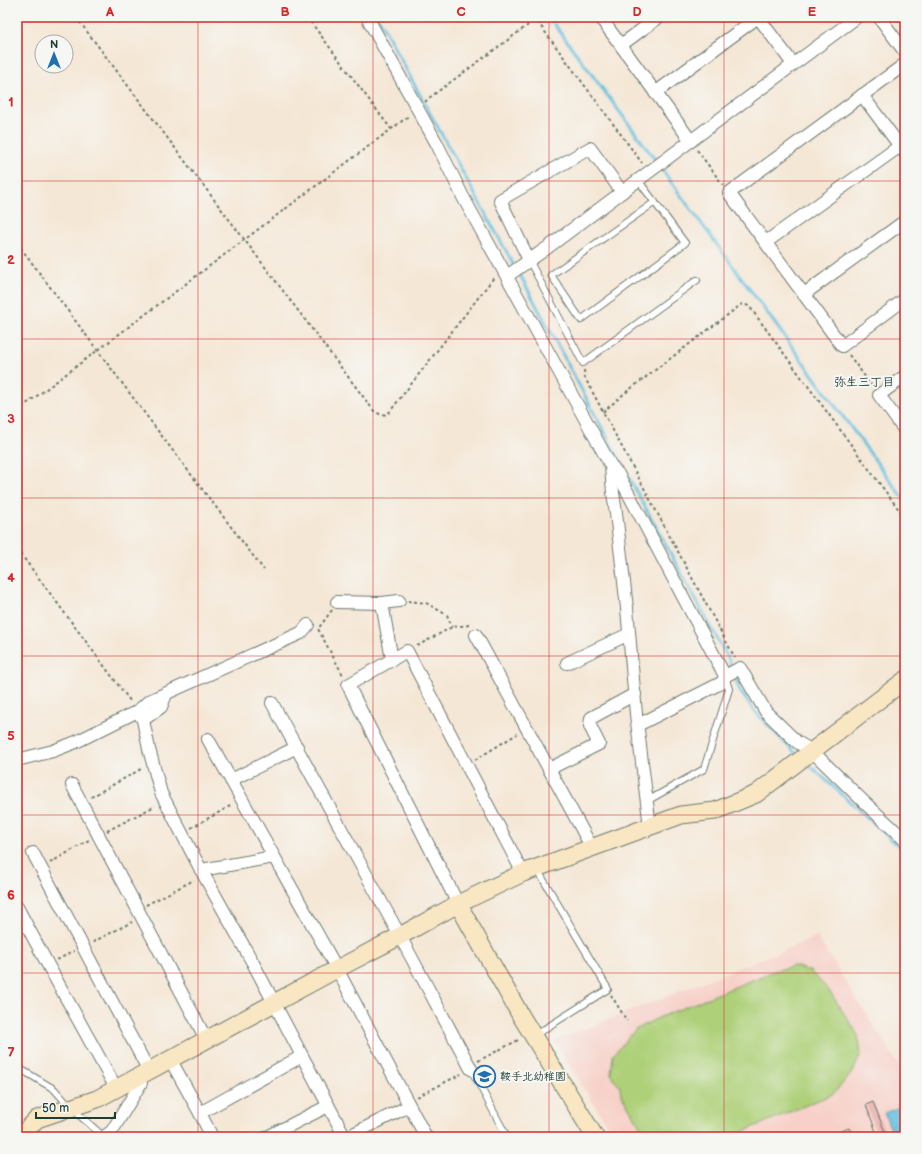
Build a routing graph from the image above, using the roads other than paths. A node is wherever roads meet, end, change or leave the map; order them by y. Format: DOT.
graph roads {
  1 [pos="367,17"];
  2 [pos="600,17"];
  3 [pos="660,17"];
  4 [pos="758,17"];
  5 [pos="857,17"];
  6 [pos="879,17"];
  7 [pos="620,45"];
  8 [pos="905,52"];
  9 [pos="793,64"];
  10 [pos="905,64"];
  11 [pos="655,93"];
  12 [pos="862,95"];
  13 [pos="690,141"];
  14 [pos="902,150"];
  15 [pos="638,180"];
  16 [pos="622,192"];
  17 [pos="655,202"];
  18 [pos="905,221"];
  19 [pos="766,242"];
  20 [pos="529,260"];
  21 [pos="504,272"];
  22 [pos="696,280"];
  23 [pos="804,294"];
  24 [pos="905,299"];
  25 [pos="905,376"];
  26 [pos="905,431"];
  27 [pos="611,466"];
  28 [pos="399,601"];
  29 [pos="338,602"];
  30 [pos="382,603"];
  31 [pos="308,625"];
  32 [pos="629,634"];
  33 [pos="476,635"];
  34 [pos="392,660"];
  35 [pos="567,663"];
  36 [pos="725,676"];
  37 [pos="905,680"];
  38 [pos="635,694"];
  39 [pos="272,703"];
  40 [pos="140,715"];
  41 [pos="638,726"];
  42 [pos="208,739"];
  43 [pos="297,747"];
  44 [pos="812,751"];
  45 [pos="17,760"];
  46 [pos="549,769"];
  47 [pos="231,780"];
  48 [pos="72,785"];
  49 [pos="647,801"];
  50 [pos="650,827"];
  51 [pos="905,840"];
  52 [pos="592,848"];
  53 [pos="32,853"];
  54 [pos="274,857"];
  55 [pos="530,870"];
  56 [pos="202,872"];
  57 [pos="458,904"];
  58 [pos="17,907"];
  59 [pos="400,936"];
  60 [pos="337,969"];
  61 [pos="274,1003"];
  62 [pos="533,1035"];
  63 [pos="206,1039"];
  64 [pos="302,1056"];
  65 [pos="170,1059"];
  66 [pos="17,1066"];
  67 [pos="470,1067"];
  68 [pos="144,1073"];
  69 [pos="116,1088"];
  70 [pos="408,1104"];
  71 [pos="328,1106"];
  72 [pos="70,1107"];
  73 [pos="200,1113"];
  74 [pos="20,1137"];
  75 [pos="104,1137"];
  76 [pos="212,1137"];
  77 [pos="267,1137"];
  78 [pos="346,1137"];
  79 [pos="426,1137"];
  80 [pos="507,1137"];
  81 [pos="595,1137"];
  1 -- 21 [label="street"];
  2 -- 7 [label="street"];
  3 -- 7 [label="street"];
  4 -- 9 [label="street"];
  4 -- 11 [label="street"];
  5 -- 9 [label="street"];
  6 -- 8 [label="street"];
  7 -- 11 [label="street"];
  9 -- 13 [label="street"];
  10 -- 12 [label="street"];
  11 -- 13 [label="street"];
  12 -- 14 [label="street"];
  12 -- 19 [label="street"];
  13 -- 15 [label="street"];
  14 -- 19 [label="street"];
  15 -- 16 [label="street"];
  15 -- 17 [label="lane"];
  16 -- 20 [label="street"];
  16 -- 20 [label="street"];
  17 -- 17 [label="lane"];
  18 -- 23 [label="street"];
  19 -- 23 [label="street"];
  20 -- 21 [label="street"];
  20 -- 22 [label="lane"];
  21 -- 27 [label="street"];
  23 -- 24 [label="street"];
  25 -- 26 [label="street"];
  27 -- 32 [label="street"];
  27 -- 36 [label="street"];
  28 -- 30 [label="street"];
  29 -- 30 [label="street"];
  30 -- 34 [label="street"];
  31 -- 40 [label="street"];
  32 -- 35 [label="street"];
  32 -- 38 [label="street"];
  33 -- 46 [label="street"];
  34 -- 55 [label="street"];
  34 -- 57 [label="street"];
  36 -- 41 [label="street"];
  36 -- 44 [label="street"];
  36 -- 49 [label="lane"];
  37 -- 44 [label="street"];
  38 -- 41 [label="street"];
  38 -- 46 [label="street"];
  39 -- 43 [label="street"];
  40 -- 45 [label="street"];
  40 -- 56 [label="street"];
  41 -- 49 [label="street"];
  42 -- 47 [label="street"];
  43 -- 47 [label="street"];
  43 -- 59 [label="street"];
  44 -- 50 [label="street"];
  44 -- 51 [label="street"];
  46 -- 52 [label="street"];
  47 -- 54 [label="street"];
  48 -- 63 [label="street"];
  49 -- 50 [label="street"];
  50 -- 52 [label="street"];
  52 -- 55 [label="street"];
  53 -- 68 [label="street"];
  54 -- 56 [label="street"];
  54 -- 60 [label="street"];
  55 -- 57 [label="street"];
  55 -- 62 [label="lane"];
  56 -- 61 [label="street"];
  57 -- 59 [label="street"];
  57 -- 62 [label="street"];
  58 -- 69 [label="street"];
  59 -- 60 [label="street"];
  59 -- 67 [label="street"];
  60 -- 61 [label="street"];
  60 -- 70 [label="street"];
  61 -- 63 [label="street"];
  61 -- 64 [label="street"];
  62 -- 81 [label="street"];
  63 -- 65 [label="street"];
  64 -- 71 [label="street"];
  64 -- 73 [label="street"];
  65 -- 68 [label="street"];
  65 -- 73 [label="street"];
  66 -- 72 [label="lane"];
  67 -- 80 [label="lane"];
  68 -- 69 [label="street"];
  68 -- 75 [label="street"];
  69 -- 72 [label="street"];
  70 -- 78 [label="street"];
  70 -- 79 [label="street"];
  71 -- 77 [label="street"];
  71 -- 78 [label="street"];
  72 -- 74 [label="street"];
  72 -- 75 [label="lane"];
  73 -- 76 [label="street"];
}
